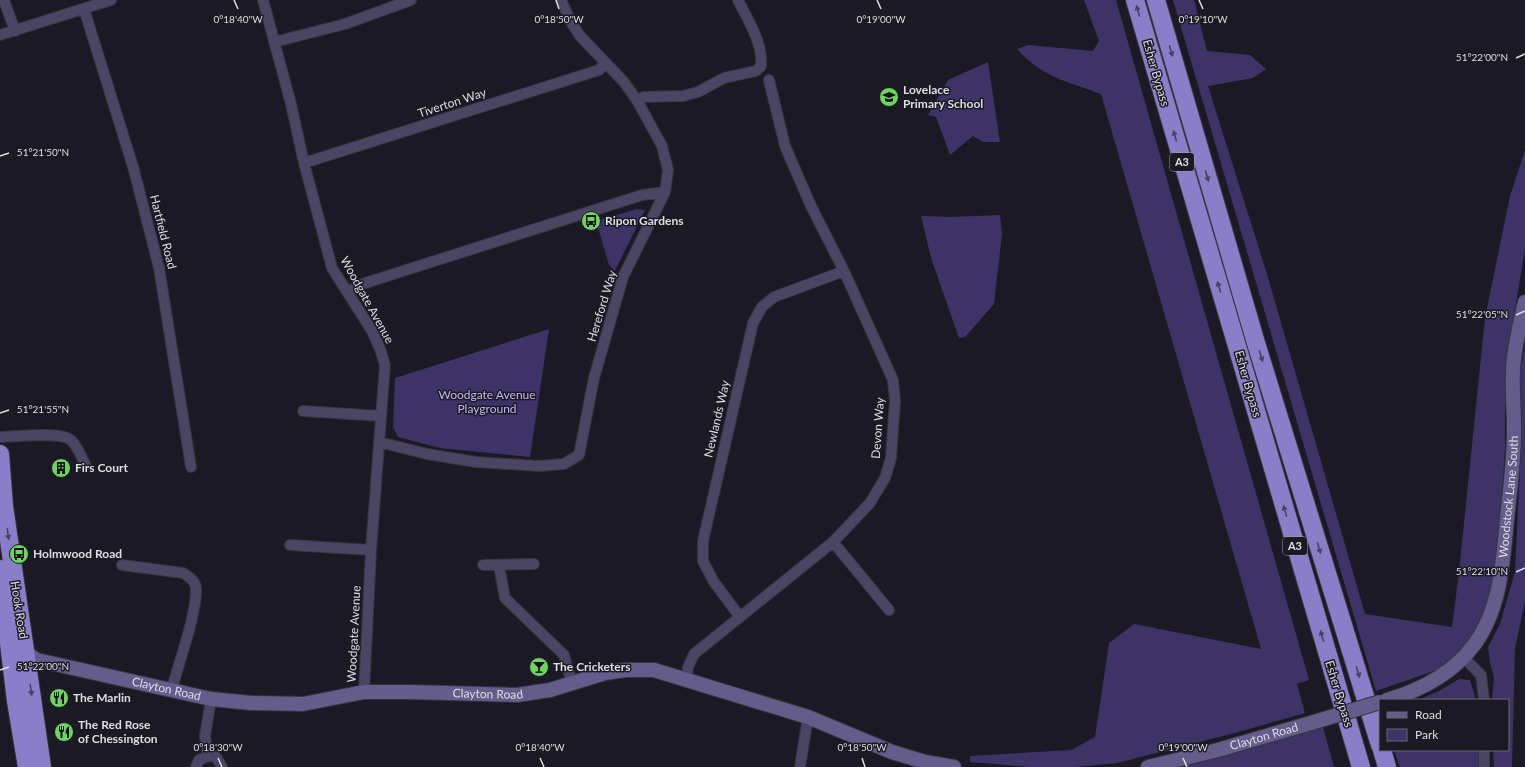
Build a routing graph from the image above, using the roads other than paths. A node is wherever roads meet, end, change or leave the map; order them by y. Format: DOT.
graph roads {
  1 [pos="4,0"];
  2 [pos="111,0"];
  3 [pos="263,0"];
  4 [pos="411,0"];
  5 [pos="561,0"];
  6 [pos="738,0"];
  7 [pos="1135,0"];
  8 [pos="1156,0"];
  9 [pos="84,9"];
  10 [pos="16,31"];
  11 [pos="0,35"];
  12 [pos="274,42"];
  13 [pos="605,63"];
  14 [pos="769,80"];
  15 [pos="638,102"];
  16 [pos="304,164"];
  17 [pos="664,192"];
  18 [pos="844,271"];
  19 [pos="348,293"];
  20 [pos="1525,302"];
  21 [pos="303,412"];
  22 [pos="381,416"];
  23 [pos="0,438"];
  24 [pos="380,442"];
  25 [pos="0,454"];
  26 [pos="86,467"];
  27 [pos="191,467"];
  28 [pos="833,542"];
  29 [pos="290,545"];
  30 [pos="371,550"];
  31 [pos="534,564"];
  32 [pos="122,565"];
  33 [pos="483,565"];
  34 [pos="499,566"];
  35 [pos="0,569"];
  36 [pos="889,610"];
  37 [pos="740,617"];
  38 [pos="17,652"];
  39 [pos="1464,658"];
  40 [pos="688,679"];
  41 [pos="572,684"];
  42 [pos="172,690"];
  43 [pos="364,692"];
  44 [pos="211,699"];
  45 [pos="1391,699"];
  46 [pos="1484,699"];
  47 [pos="1379,702"];
  48 [pos="808,717"];
  49 [pos="1379,742"];
  50 [pos="1382,751"];
  51 [pos="1484,751"];
  52 [pos="208,756"];
  53 [pos="933,765"];
  54 [pos="27,767"];
  55 [pos="42,767"];
  56 [pos="196,767"];
  57 [pos="222,767"];
  58 [pos="800,767"];
  59 [pos="954,767"];
  60 [pos="1148,767"];
  61 [pos="1361,767"];
  62 [pos="1387,767"];
  63 [pos="1484,767"];
  1 -- 10 [label="street"];
  2 -- 9 [label="street"];
  3 -- 12 [label="street, Woodgate Avenue"];
  4 -- 12 [label="street"];
  5 -- 13 [label="street, Hereford Way"];
  6 -- 15 [label="street"];
  61 -- 7 [label="highway, Esher Bypass / A3, one-way"];
  8 -- 49 [label="highway, Esher Bypass / A3, one-way"];
  9 -- 10 [label="street"];
  9 -- 27 [label="street, Hartfield Road"];
  10 -- 11 [label="street"];
  12 -- 16 [label="street, Woodgate Avenue"];
  13 -- 15 [label="street, Hereford Way"];
  13 -- 16 [label="street, Tiverton Way"];
  14 -- 18 [label="street, Devon Way"];
  15 -- 17 [label="street, Hereford Way"];
  16 -- 19 [label="street, Woodgate Avenue"];
  17 -- 19 [label="street"];
  17 -- 24 [label="street, Hereford Way"];
  18 -- 28 [label="street, Devon Way"];
  18 -- 37 [label="street, Newlands Way"];
  19 -- 22 [label="street, Woodgate Avenue"];
  20 -- 39 [label="street, Woodstock Lane South"];
  21 -- 22 [label="street"];
  22 -- 24 [label="street, Woodgate Avenue"];
  23 -- 26 [label="street"];
  24 -- 30 [label="street, Woodgate Avenue"];
  25 -- 38 [label="highway, Hook Road, one-way"];
  28 -- 36 [label="street"];
  28 -- 37 [label="street, Devon Way"];
  29 -- 30 [label="street"];
  30 -- 43 [label="street, Woodgate Avenue"];
  31 -- 34 [label="street"];
  32 -- 42 [label="street"];
  33 -- 34 [label="street"];
  34 -- 41 [label="street"];
  35 -- 38 [label="highway, Hook Road"];
  37 -- 40 [label="street, Devon Way"];
  38 -- 42 [label="street, Clayton Road"];
  38 -- 54 [label="highway, Hook Road"];
  38 -- 55 [label="highway, Hook Road, one-way"];
  39 -- 45 [label="street"];
  39 -- 46 [label="street"];
  40 -- 41 [label="street, Clayton Road"];
  40 -- 48 [label="street, Clayton Road"];
  41 -- 43 [label="street, Clayton Road"];
  42 -- 44 [label="street, Clayton Road"];
  43 -- 44 [label="street, Clayton Road"];
  44 -- 52 [label="street"];
  47 -- 60 [label="street, Clayton Road, bridge"];
  48 -- 53 [label="street, Clayton Road"];
  48 -- 58 [label="street"];
  50 -- 62 [label="highway"];
  51 -- 63 [label="street"];
  52 -- 56 [label="street"];
  52 -- 57 [label="street"];
  53 -- 59 [label="street, Clayton Road"];
}
